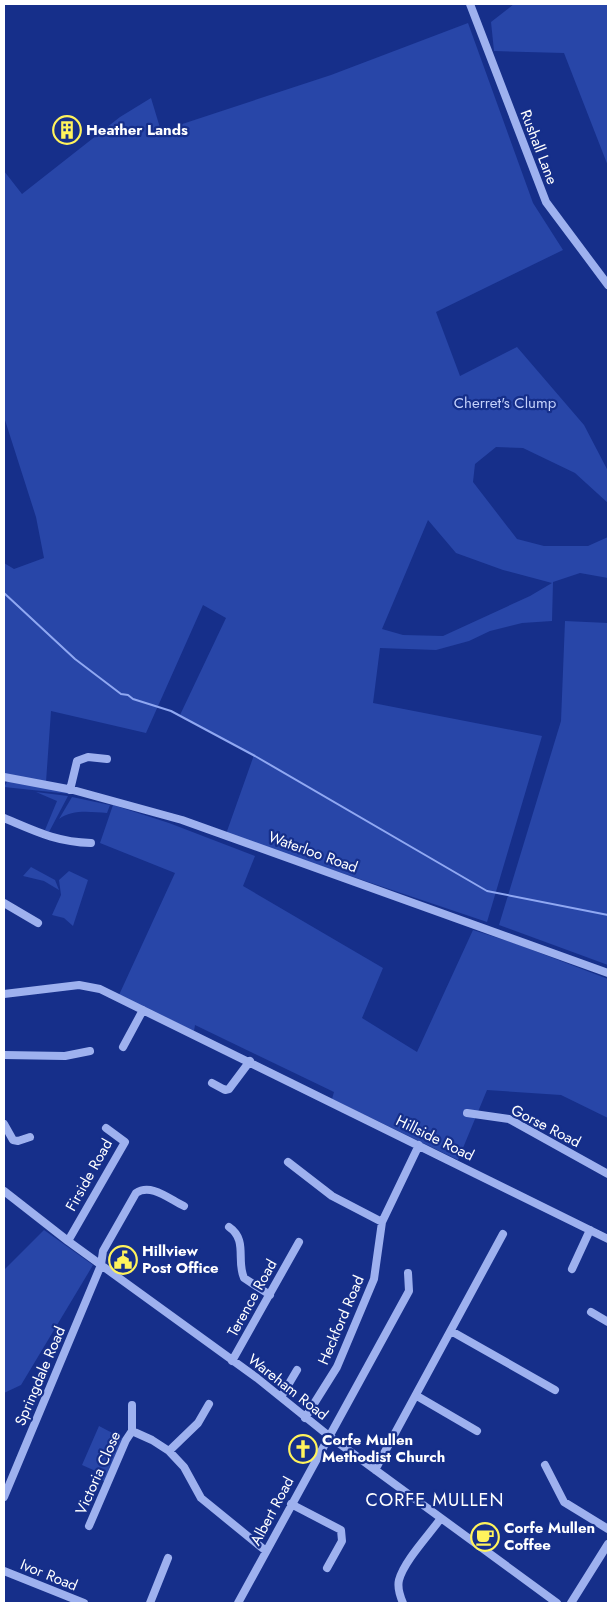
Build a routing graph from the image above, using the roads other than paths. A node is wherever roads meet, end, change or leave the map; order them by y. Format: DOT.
graph roads {
  1 [pos="470,4"];
  2 [pos="608,285"];
  3 [pos="107,759"];
  4 [pos="4,777"];
  5 [pos="70,790"];
  6 [pos="4,818"];
  7 [pos="91,843"];
  8 [pos="4,903"];
  9 [pos="38,922"];
  10 [pos="608,973"];
  11 [pos="4,994"];
  12 [pos="143,1010"];
  13 [pos="123,1047"];
  14 [pos="90,1051"];
  15 [pos="4,1055"];
  16 [pos="250,1062"];
  17 [pos="212,1083"];
  18 [pos="467,1113"];
  19 [pos="4,1124"];
  20 [pos="106,1128"];
  21 [pos="30,1137"];
  22 [pos="419,1145"];
  23 [pos="288,1162"];
  24 [pos="608,1174"];
  25 [pos="4,1191"];
  26 [pos="184,1206"];
  27 [pos="382,1222"];
  28 [pos="229,1227"];
  29 [pos="590,1230"];
  30 [pos="503,1234"];
  31 [pos="608,1239"];
  32 [pos="68,1241"];
  33 [pos="298,1247"];
  34 [pos="101,1265"];
  35 [pos="572,1269"];
  36 [pos="408,1272"];
  37 [pos="270,1295"];
  38 [pos="592,1312"];
  39 [pos="608,1322"];
  40 [pos="451,1331"];
  41 [pos="232,1361"];
  42 [pos="297,1370"];
  43 [pos="555,1390"];
  44 [pos="417,1396"];
  45 [pos="281,1397"];
  46 [pos="209,1404"];
  47 [pos="132,1405"];
  48 [pos="306,1418"];
  49 [pos="132,1431"];
  50 [pos="478,1431"];
  51 [pos="328,1436"];
  52 [pos="169,1451"];
  53 [pos="545,1464"];
  54 [pos="375,1470"];
  55 [pos="4,1497"];
  56 [pos="291,1504"];
  57 [pos="441,1518"];
  58 [pos="89,1526"];
  59 [pos="608,1529"];
  60 [pos="608,1544"];
  61 [pos="266,1552"];
  62 [pos="168,1558"];
  63 [pos="328,1568"];
  64 [pos="4,1571"];
  65 [pos="84,1603"];
  66 [pos="150,1603"];
  67 [pos="238,1603"];
  68 [pos="403,1603"];
  69 [pos="557,1603"];
  70 [pos="571,1603"];
  1 -- 2 [label="street, Rushall Lane"];
  3 -- 5 [label="street"];
  4 -- 5 [label="street, Waterloo Road"];
  5 -- 10 [label="street, Waterloo Road"];
  6 -- 7 [label="street"];
  8 -- 9 [label="street"];
  11 -- 12 [label="street, Hillside Road"];
  12 -- 13 [label="street"];
  12 -- 16 [label="street, Hillside Road"];
  14 -- 15 [label="street"];
  16 -- 17 [label="street"];
  16 -- 22 [label="street, Hillside Road"];
  18 -- 24 [label="street, Gorse Road"];
  19 -- 21 [label="street"];
  20 -- 32 [label="street, Firside Road"];
  22 -- 27 [label="street, Heckford Road"];
  22 -- 29 [label="street, Hillside Road"];
  23 -- 27 [label="street"];
  25 -- 32 [label="street, Wareham Road"];
  26 -- 34 [label="street, Springdale Road"];
  27 -- 48 [label="street, Heckford Road"];
  28 -- 37 [label="street"];
  29 -- 31 [label="street, Hillside Road"];
  29 -- 35 [label="street"];
  30 -- 40 [label="street"];
  32 -- 34 [label="street, Wareham Road"];
  33 -- 37 [label="street, Terence Road"];
  34 -- 41 [label="street, Wareham Road"];
  34 -- 55 [label="street, Springdale Road"];
  36 -- 51 [label="street, Albert Road"];
  37 -- 41 [label="street, Terence Road"];
  38 -- 39 [label="street"];
  40 -- 43 [label="street"];
  40 -- 44 [label="street"];
  41 -- 45 [label="street, Wareham Road"];
  42 -- 45 [label="street"];
  44 -- 50 [label="street"];
  44 -- 54 [label="street"];
  45 -- 48 [label="street, Wareham Road"];
  46 -- 52 [label="street"];
  47 -- 49 [label="street, Victoria Close"];
  48 -- 51 [label="street, Wareham Road"];
  49 -- 52 [label="street, Victoria Close"];
  49 -- 58 [label="street, Victoria Close"];
  51 -- 54 [label="street, Wareham Road"];
  51 -- 56 [label="street, Albert Road"];
  52 -- 61 [label="street, Victoria Close"];
  53 -- 59 [label="street"];
  54 -- 57 [label="street, Wareham Road"];
  56 -- 61 [label="street, Albert Road"];
  56 -- 63 [label="street"];
  57 -- 68 [label="street"];
  57 -- 69 [label="street, Wareham Road"];
  60 -- 70 [label="street"];
  61 -- 67 [label="street, Albert Road"];
  62 -- 66 [label="street"];
  64 -- 65 [label="street, Ivor Road"];
}
